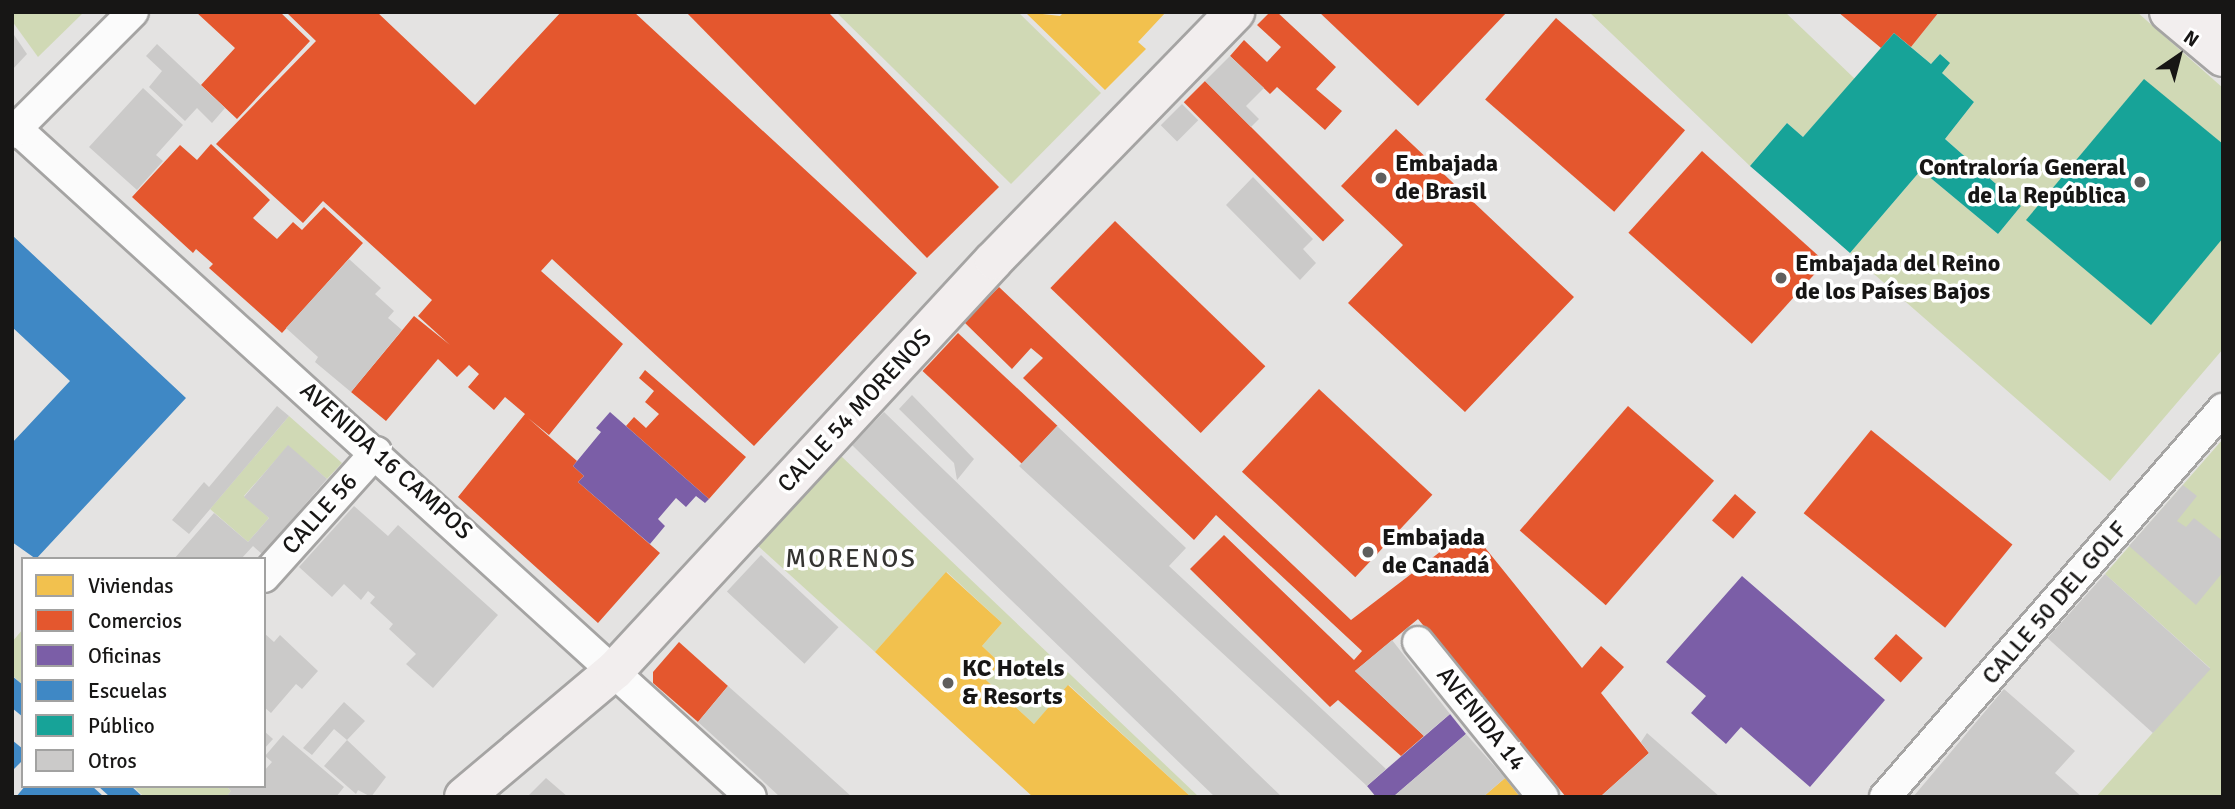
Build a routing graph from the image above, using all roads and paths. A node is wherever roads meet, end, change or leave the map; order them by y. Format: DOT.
graph roads {
  1 [pos="133,12"];
  2 [pos="1235,12"];
  3 [pos="2169,12"];
  4 [pos="2218,12"];
  5 [pos="2223,16"];
  6 [pos="2223,57"];
  7 [pos="15,131"];
  8 [pos="2223,409"];
  9 [pos="376,452"];
  10 [pos="266,575"];
  11 [pos="1418,642"];
  12 [pos="615,670"];
  13 [pos="464,797"];
  14 [pos="751,797"];
  15 [pos="1543,797"];
  16 [pos="1885,797"];
  1 -- 7 [label="street"];
  2 -- 12 [label="main road, CALLE 54 MORENOS"];
  3 -- 6 [label="main road"];
  4 -- 5 [label="main road"];
  7 -- 9 [label="street, AVENIDA 16 CAMPOS"];
  8 -- 16 [label="street, CALLE 50 DEL GOLF"];
  9 -- 10 [label="street, CALLE 56"];
  9 -- 12 [label="street, AVENIDA 16 CAMPOS"];
  11 -- 15 [label="street, AVENIDA 14"];
  12 -- 13 [label="main road, CALLE 54 MORENOS"];
  12 -- 14 [label="street, AVENIDA 16 CAMPOS"];
}
